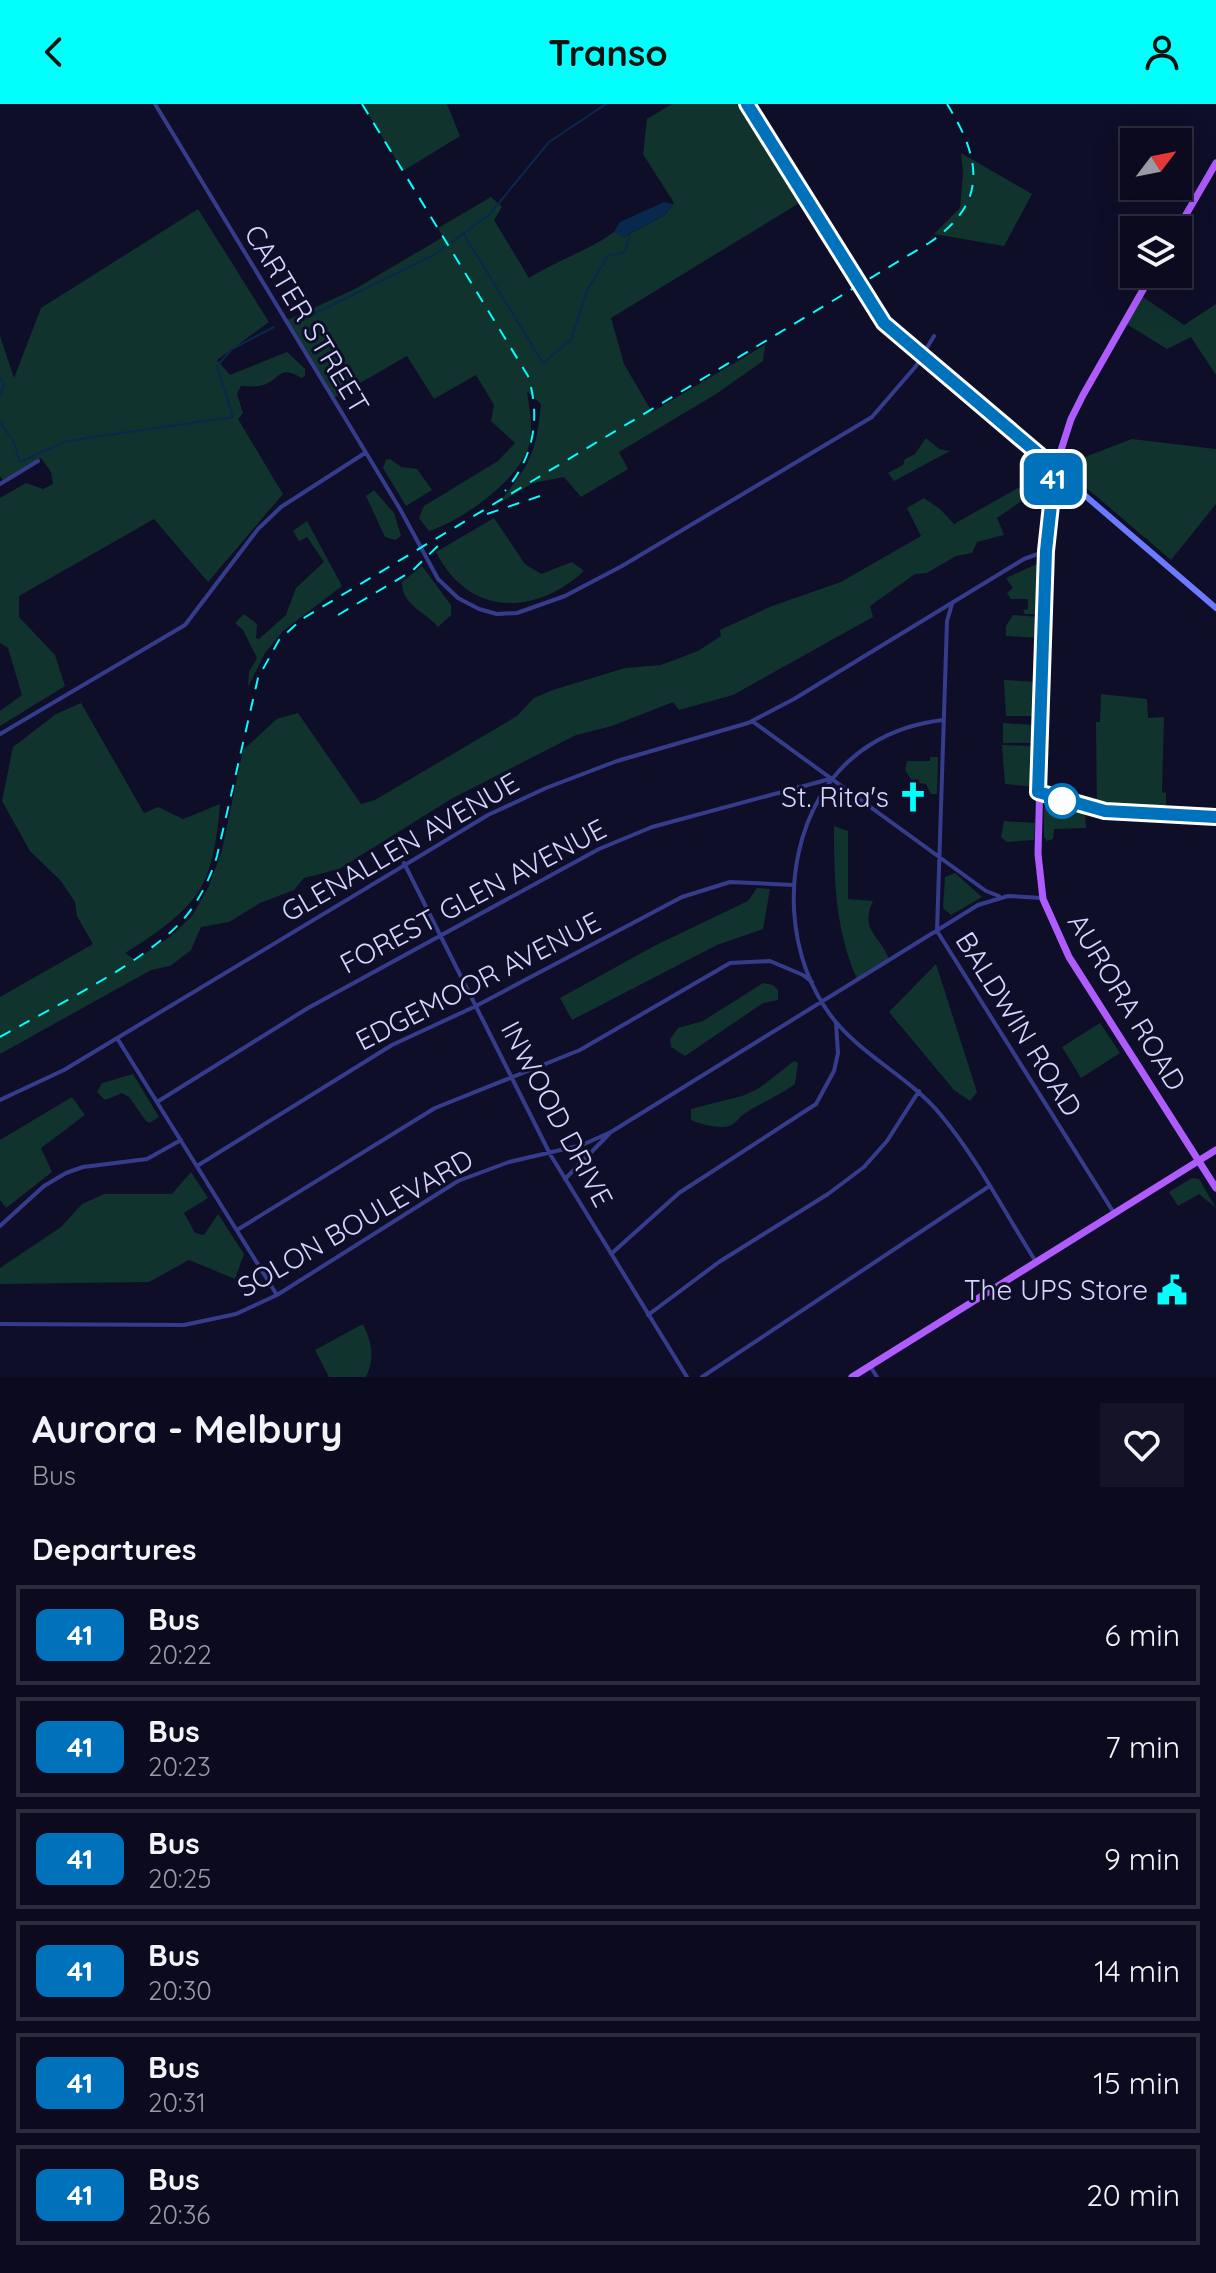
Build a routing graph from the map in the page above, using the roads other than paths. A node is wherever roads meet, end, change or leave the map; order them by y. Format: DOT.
graph roads {
  1 [pos="155,104"];
  2 [pos="747,104"];
  3 [pos="1216,163"];
  4 [pos="1185,216"];
  5 [pos="1144,288"];
  6 [pos="934,336"];
  7 [pos="922,357"];
  8 [pos="365,453"];
  9 [pos="38,461"];
  10 [pos="1055,468"];
  11 [pos="0,484"];
  12 [pos="1046,551"];
  13 [pos="952,604"];
  14 [pos="1216,608"];
  15 [pos="943,720"];
  16 [pos="751,721"];
  17 [pos="0,734"];
  18 [pos="830,779"];
  19 [pos="1038,792"];
  20 [pos="1216,817"];
  21 [pos="941,858"];
  22 [pos="404,863"];
  23 [pos="794,885"];
  24 [pos="1001,897"];
  25 [pos="1043,898"];
  26 [pos="937,931"];
  27 [pos="441,933"];
  28 [pos="814,983"];
  29 [pos="823,1001"];
  30 [pos="476,1006"];
  31 [pos="835,1021"];
  32 [pos="117,1038"];
  33 [pos="512,1079"];
  34 [pos="919,1091"];
  35 [pos="0,1100"];
  36 [pos="157,1102"];
  37 [pos="611,1132"];
  38 [pos="181,1140"];
  39 [pos="1216,1150"];
  40 [pos="550,1154"];
  41 [pos="1200,1160"];
  42 [pos="197,1166"];
  43 [pos="565,1180"];
  44 [pos="988,1187"];
  45 [pos="1216,1188"];
  46 [pos="1114,1213"];
  47 [pos="0,1226"];
  48 [pos="237,1230"];
  49 [pos="611,1254"];
  50 [pos="1036,1263"];
  51 [pos="277,1295"];
  52 [pos="648,1315"];
  53 [pos="0,1324"];
  54 [pos="870,1366"];
  55 [pos="687,1377"];
  56 [pos="702,1377"];
  57 [pos="852,1377"];
  58 [pos="877,1377"];
  1 -- 8 [label="street, CARTER STREET"];
  2 -- 7 [label="street"];
  3 -- 4 [label="main road"];
  5 -- 10 [label="main road, AURORA ROAD"];
  6 -- 7 [label="street, CARTER STREET"];
  7 -- 8 [label="street, CARTER STREET"];
  7 -- 10 [label="street"];
  8 -- 17 [label="street"];
  9 -- 11 [label="street"];
  10 -- 12 [label="main road, AURORA ROAD"];
  10 -- 14 [label="street"];
  12 -- 13 [label="street, GLENALLEN AVENUE"];
  12 -- 19 [label="main road, AURORA ROAD"];
  13 -- 15 [label="street, BALDWIN ROAD"];
  13 -- 16 [label="street, GLENALLEN AVENUE"];
  15 -- 18 [label="street"];
  15 -- 21 [label="street, BALDWIN ROAD"];
  16 -- 18 [label="street"];
  16 -- 22 [label="street, GLENALLEN AVENUE"];
  18 -- 21 [label="street"];
  18 -- 23 [label="street"];
  18 -- 27 [label="street, FOREST GLEN AVENUE"];
  19 -- 20 [label="street"];
  19 -- 25 [label="main road, AURORA ROAD"];
  21 -- 24 [label="street"];
  21 -- 26 [label="street, BALDWIN ROAD"];
  22 -- 27 [label="street, INWOOD DRIVE"];
  22 -- 32 [label="street, GLENALLEN AVENUE"];
  23 -- 28 [label="street"];
  23 -- 30 [label="street, EDGEMOOR AVENUE"];
  24 -- 25 [label="street, SOLON BOULEVARD"];
  24 -- 26 [label="street, SOLON BOULEVARD"];
  25 -- 41 [label="main road, AURORA ROAD"];
  26 -- 29 [label="street, SOLON BOULEVARD"];
  26 -- 46 [label="street, BALDWIN ROAD"];
  27 -- 30 [label="street, INWOOD DRIVE"];
  27 -- 36 [label="street, FOREST GLEN AVENUE"];
  28 -- 29 [label="street"];
  28 -- 33 [label="street"];
  29 -- 31 [label="street"];
  29 -- 37 [label="street, SOLON BOULEVARD"];
  30 -- 33 [label="street, INWOOD DRIVE"];
  30 -- 42 [label="street, EDGEMOOR AVENUE"];
  31 -- 34 [label="street"];
  31 -- 49 [label="street"];
  32 -- 35 [label="street, GLENALLEN AVENUE"];
  32 -- 36 [label="street"];
  33 -- 40 [label="street, INWOOD DRIVE"];
  33 -- 48 [label="street"];
  34 -- 44 [label="street"];
  34 -- 52 [label="street"];
  36 -- 38 [label="street"];
  37 -- 40 [label="street, SOLON BOULEVARD"];
  37 -- 43 [label="street"];
  38 -- 42 [label="street"];
  38 -- 47 [label="street"];
  39 -- 41 [label="main road"];
  40 -- 43 [label="street, INWOOD DRIVE"];
  40 -- 51 [label="street, SOLON BOULEVARD"];
  41 -- 45 [label="main road, AURORA ROAD"];
  41 -- 46 [label="main road"];
  42 -- 48 [label="street"];
  43 -- 49 [label="street, INWOOD DRIVE"];
  44 -- 50 [label="street"];
  44 -- 56 [label="street"];
  46 -- 50 [label="main road"];
  48 -- 51 [label="street"];
  49 -- 52 [label="street, INWOOD DRIVE"];
  50 -- 54 [label="main road"];
  51 -- 53 [label="street, SOLON BOULEVARD"];
  52 -- 55 [label="street, INWOOD DRIVE"];
  54 -- 57 [label="main road"];
  54 -- 58 [label="street"];
}
